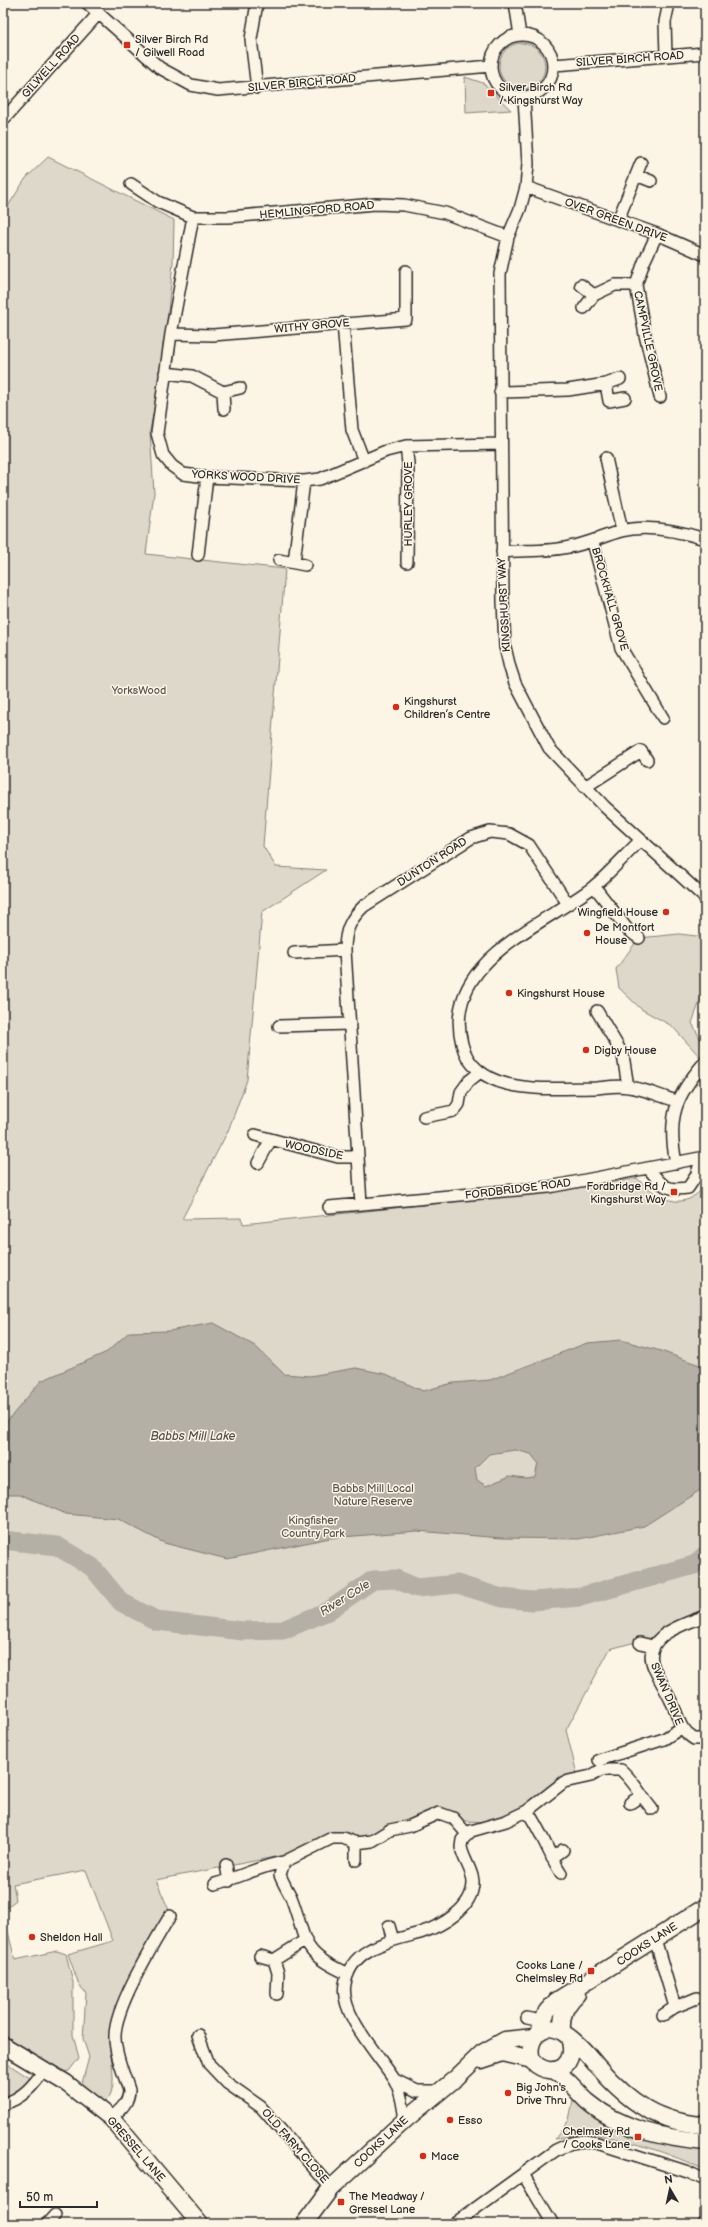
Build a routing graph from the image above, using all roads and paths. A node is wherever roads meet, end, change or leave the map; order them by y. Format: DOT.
graph roads {
  1 [pos="87,3"];
  2 [pos="257,3"];
  3 [pos="515,3"];
  4 [pos="669,3"];
  5 [pos="99,13"];
  6 [pos="520,35"];
  7 [pos="705,53"];
  8 [pos="666,56"];
  9 [pos="554,65"];
  10 [pos="491,66"];
  11 [pos="257,88"];
  12 [pos="524,98"];
  13 [pos="3,120"];
  14 [pos="641,163"];
  15 [pos="636,175"];
  16 [pos="651,181"];
  17 [pos="131,184"];
  18 [pos="526,187"];
  19 [pos="193,217"];
  20 [pos="618,220"];
  21 [pos="657,234"];
  22 [pos="508,237"];
  23 [pos="705,255"];
  24 [pos="406,271"];
  25 [pos="581,285"];
  26 [pos="636,285"];
  27 [pos="594,295"];
  28 [pos="584,308"];
  29 [pos="343,323"];
  30 [pos="171,334"];
  31 [pos="165,373"];
  32 [pos="620,379"];
  33 [pos="606,384"];
  34 [pos="240,388"];
  35 [pos="223,392"];
  36 [pos="500,392"];
  37 [pos="660,397"];
  38 [pos="625,398"];
  39 [pos="224,409"];
  40 [pos="500,444"];
  41 [pos="406,446"];
  42 [pos="606,458"];
  43 [pos="364,461"];
  44 [pos="207,477"];
  45 [pos="304,481"];
  46 [pos="622,531"];
  47 [pos="705,539"];
  48 [pos="593,542"];
  49 [pos="502,552"];
  50 [pos="198,555"];
  51 [pos="279,560"];
  52 [pos="294,562"];
  53 [pos="407,562"];
  54 [pos="305,565"];
  55 [pos="663,718"];
  56 [pos="647,760"];
  57 [pos="585,787"];
  58 [pos="641,840"];
  59 [pos="594,886"];
  60 [pos="705,898"];
  61 [pos="568,904"];
  62 [pos="639,938"];
  63 [pos="345,950"];
  64 [pos="294,953"];
  65 [pos="598,1011"];
  66 [pos="350,1024"];
  67 [pos="279,1026"];
  68 [pos="705,1062"];
  69 [pos="479,1073"];
  70 [pos="628,1086"];
  71 [pos="677,1102"];
  72 [pos="424,1117"];
  73 [pos="255,1135"];
  74 [pos="270,1141"];
  75 [pos="358,1158"];
  76 [pos="704,1158"];
  77 [pos="258,1163"];
  78 [pos="676,1163"];
  79 [pos="649,1169"];
  80 [pos="361,1204"];
  81 [pos="329,1207"];
  82 [pos="705,1616"];
  83 [pos="640,1643"];
  84 [pos="653,1646"];
  85 [pos="680,1728"];
  86 [pos="705,1739"];
  87 [pos="599,1760"];
  88 [pos="641,1796"];
  89 [pos="630,1803"];
  90 [pos="652,1809"];
  91 [pos="527,1811"];
  92 [pos="467,1834"];
  93 [pos="356,1843"];
  94 [pos="563,1850"];
  95 [pos="552,1858"];
  96 [pos="356,1860"];
  97 [pos="284,1862"];
  98 [pos="226,1865"];
  99 [pos="561,1873"];
  100 [pos="229,1880"];
  101 [pos="215,1884"];
  102 [pos="705,1907"];
  103 [pos="170,1916"];
  104 [pos="389,1926"];
  105 [pos="655,1939"];
  106 [pos="393,1940"];
  107 [pos="304,1941"];
  108 [pos="260,1956"];
  109 [pos="274,1960"];
  110 [pos="348,1974"];
  111 [pos="590,1981"];
  112 [pos="277,1994"];
  113 [pos="697,1998"];
  114 [pos="675,2007"];
  115 [pos="663,2015"];
  116 [pos="536,2027"];
  117 [pos="565,2034"];
  118 [pos="198,2035"];
  119 [pos="3,2046"];
  120 [pos="532,2060"];
  121 [pos="467,2068"];
  122 [pos="44,2070"];
  123 [pos="553,2070"];
  124 [pos="395,2080"];
  125 [pos="439,2091"];
  126 [pos="3,2104"];
  127 [pos="110,2118"];
  128 [pos="405,2120"];
  129 [pos="705,2125"];
  130 [pos="705,2142"];
  131 [pos="523,2174"];
  132 [pos="705,2180"];
  133 [pos="331,2188"];
  134 [pos="55,2215"];
  135 [pos="47,2224"];
  136 [pos="200,2224"];
  137 [pos="304,2224"];
  138 [pos="454,2224"];
  139 [pos="553,2224"];
  1 -- 5 [label="street, SILVER BIRCH ROAD"];
  2 -- 11 [label="street"];
  3 -- 6 [label="street"];
  4 -- 8 [label="street"];
  5 -- 11 [label="street, SILVER BIRCH ROAD"];
  5 -- 13 [label="street, GILWELL ROAD"];
  6 -- 9 [label="street"];
  6 -- 10 [label="street"];
  7 -- 8 [label="street, SILVER BIRCH ROAD"];
  8 -- 9 [label="street, SILVER BIRCH ROAD"];
  9 -- 12 [label="street"];
  10 -- 11 [label="street, SILVER BIRCH ROAD"];
  10 -- 12 [label="street"];
  12 -- 18 [label="street, KINGSHURST WAY"];
  14 -- 15 [label="street"];
  15 -- 16 [label="street"];
  15 -- 20 [label="street"];
  17 -- 19 [label="street, HEMLINGFORD ROAD"];
  18 -- 20 [label="street, OVER GREEN DRIVE"];
  18 -- 22 [label="street, KINGSHURST WAY"];
  19 -- 22 [label="street, HEMLINGFORD ROAD"];
  19 -- 30 [label="street, YORKS WOOD DRIVE"];
  20 -- 21 [label="street, OVER GREEN DRIVE"];
  21 -- 23 [label="street, OVER GREEN DRIVE"];
  21 -- 26 [label="street, CAMPVILLE GROVE"];
  22 -- 36 [label="street, KINGSHURST WAY"];
  24 -- 29 [label="street, WITHY GROVE"];
  25 -- 27 [label="street"];
  26 -- 27 [label="street, CAMPVILLE GROVE"];
  26 -- 37 [label="street, CAMPVILLE GROVE"];
  27 -- 28 [label="street, CAMPVILLE GROVE"];
  29 -- 30 [label="street, WITHY GROVE"];
  29 -- 43 [label="street"];
  30 -- 31 [label="street, YORKS WOOD DRIVE"];
  31 -- 35 [label="street"];
  31 -- 44 [label="street, YORKS WOOD DRIVE"];
  32 -- 33 [label="street"];
  33 -- 36 [label="street"];
  33 -- 38 [label="street"];
  34 -- 35 [label="street"];
  35 -- 39 [label="street"];
  36 -- 40 [label="street, KINGSHURST WAY"];
  40 -- 41 [label="street, YORKS WOOD DRIVE"];
  40 -- 49 [label="street, KINGSHURST WAY"];
  41 -- 43 [label="street, YORKS WOOD DRIVE"];
  41 -- 53 [label="street, HURLEY GROVE"];
  42 -- 46 [label="street"];
  43 -- 45 [label="street, YORKS WOOD DRIVE"];
  44 -- 45 [label="street, YORKS WOOD DRIVE"];
  44 -- 50 [label="street"];
  45 -- 52 [label="street"];
  46 -- 47 [label="street"];
  46 -- 48 [label="street"];
  48 -- 49 [label="street"];
  48 -- 55 [label="street, BROCKHALL GROVE"];
  49 -- 57 [label="street, KINGSHURST WAY"];
  51 -- 52 [label="street"];
  52 -- 54 [label="street"];
  56 -- 57 [label="street"];
  57 -- 58 [label="street, KINGSHURST WAY"];
  58 -- 59 [label="street"];
  58 -- 60 [label="street, KINGSHURST WAY"];
  59 -- 61 [label="street"];
  59 -- 62 [label="street"];
  61 -- 63 [label="street, DUNTON ROAD"];
  61 -- 69 [label="street"];
  63 -- 64 [label="street"];
  63 -- 66 [label="street, DUNTON ROAD"];
  65 -- 70 [label="street"];
  66 -- 67 [label="street"];
  66 -- 75 [label="street, DUNTON ROAD"];
  68 -- 71 [label="street"];
  69 -- 70 [label="street"];
  69 -- 72 [label="street"];
  70 -- 71 [label="street"];
  71 -- 78 [label="street"];
  73 -- 74 [label="street, WOODSIDE"];
  74 -- 75 [label="street, WOODSIDE"];
  74 -- 77 [label="street, WOODSIDE"];
  75 -- 80 [label="street, DUNTON ROAD"];
  76 -- 78 [label="street, FORDBRIDGE ROAD"];
  76 -- 79 [label="street"];
  78 -- 79 [label="street, FORDBRIDGE ROAD"];
  79 -- 80 [label="street, FORDBRIDGE ROAD"];
  80 -- 81 [label="street, FORDBRIDGE ROAD"];
  82 -- 84 [label="street, SWAN DRIVE"];
  83 -- 84 [label="street"];
  84 -- 85 [label="street, SWAN DRIVE"];
  85 -- 86 [label="street, SWAN DRIVE"];
  85 -- 87 [label="street"];
  88 -- 89 [label="street"];
  88 -- 90 [label="street"];
  88 -- 91 [label="street"];
  91 -- 92 [label="street"];
  91 -- 95 [label="street"];
  92 -- 93 [label="street"];
  92 -- 106 [label="street"];
  93 -- 96 [label="street"];
  93 -- 97 [label="street"];
  94 -- 95 [label="street"];
  95 -- 99 [label="street"];
  97 -- 100 [label="street"];
  97 -- 107 [label="street"];
  98 -- 100 [label="street"];
  100 -- 101 [label="street"];
  102 -- 105 [label="street, COOKS LANE"];
  103 -- 127 [label="street"];
  104 -- 106 [label="street"];
  105 -- 111 [label="street, COOKS LANE"];
  105 -- 114 [label="street"];
  106 -- 110 [label="street"];
  107 -- 109 [label="street"];
  107 -- 110 [label="street"];
  108 -- 109 [label="street"];
  109 -- 112 [label="street"];
  110 -- 124 [label="street"];
  111 -- 116 [label="street, COOKS LANE"];
  111 -- 117 [label="street, COOKS LANE"];
  113 -- 114 [label="street"];
  114 -- 115 [label="street"];
  116 -- 117 [label="street, COOKS LANE"];
  116 -- 120 [label="street, COOKS LANE"];
  116 -- 121 [label="street, COOKS LANE"];
  117 -- 123 [label="street, COOKS LANE"];
  117 -- 129 [label="street"];
  118 -- 133 [label="street, OLD FARM CLOSE"];
  119 -- 122 [label="street, GRESSEL LANE"];
  120 -- 121 [label="street, COOKS LANE"];
  120 -- 123 [label="street, COOKS LANE"];
  121 -- 125 [label="street, COOKS LANE"];
  122 -- 126 [label="street"];
  122 -- 127 [label="street, GRESSEL LANE"];
  123 -- 130 [label="street"];
  124 -- 125 [label="street"];
  124 -- 128 [label="street"];
  125 -- 128 [label="street, COOKS LANE"];
  127 -- 136 [label="street, GRESSEL LANE"];
  128 -- 133 [label="street, COOKS LANE"];
  131 -- 132 [label="street"];
  131 -- 138 [label="street"];
  131 -- 139 [label="street"];
  133 -- 137 [label="street, COOKS LANE"];
  134 -- 135 [label="street"];
}
